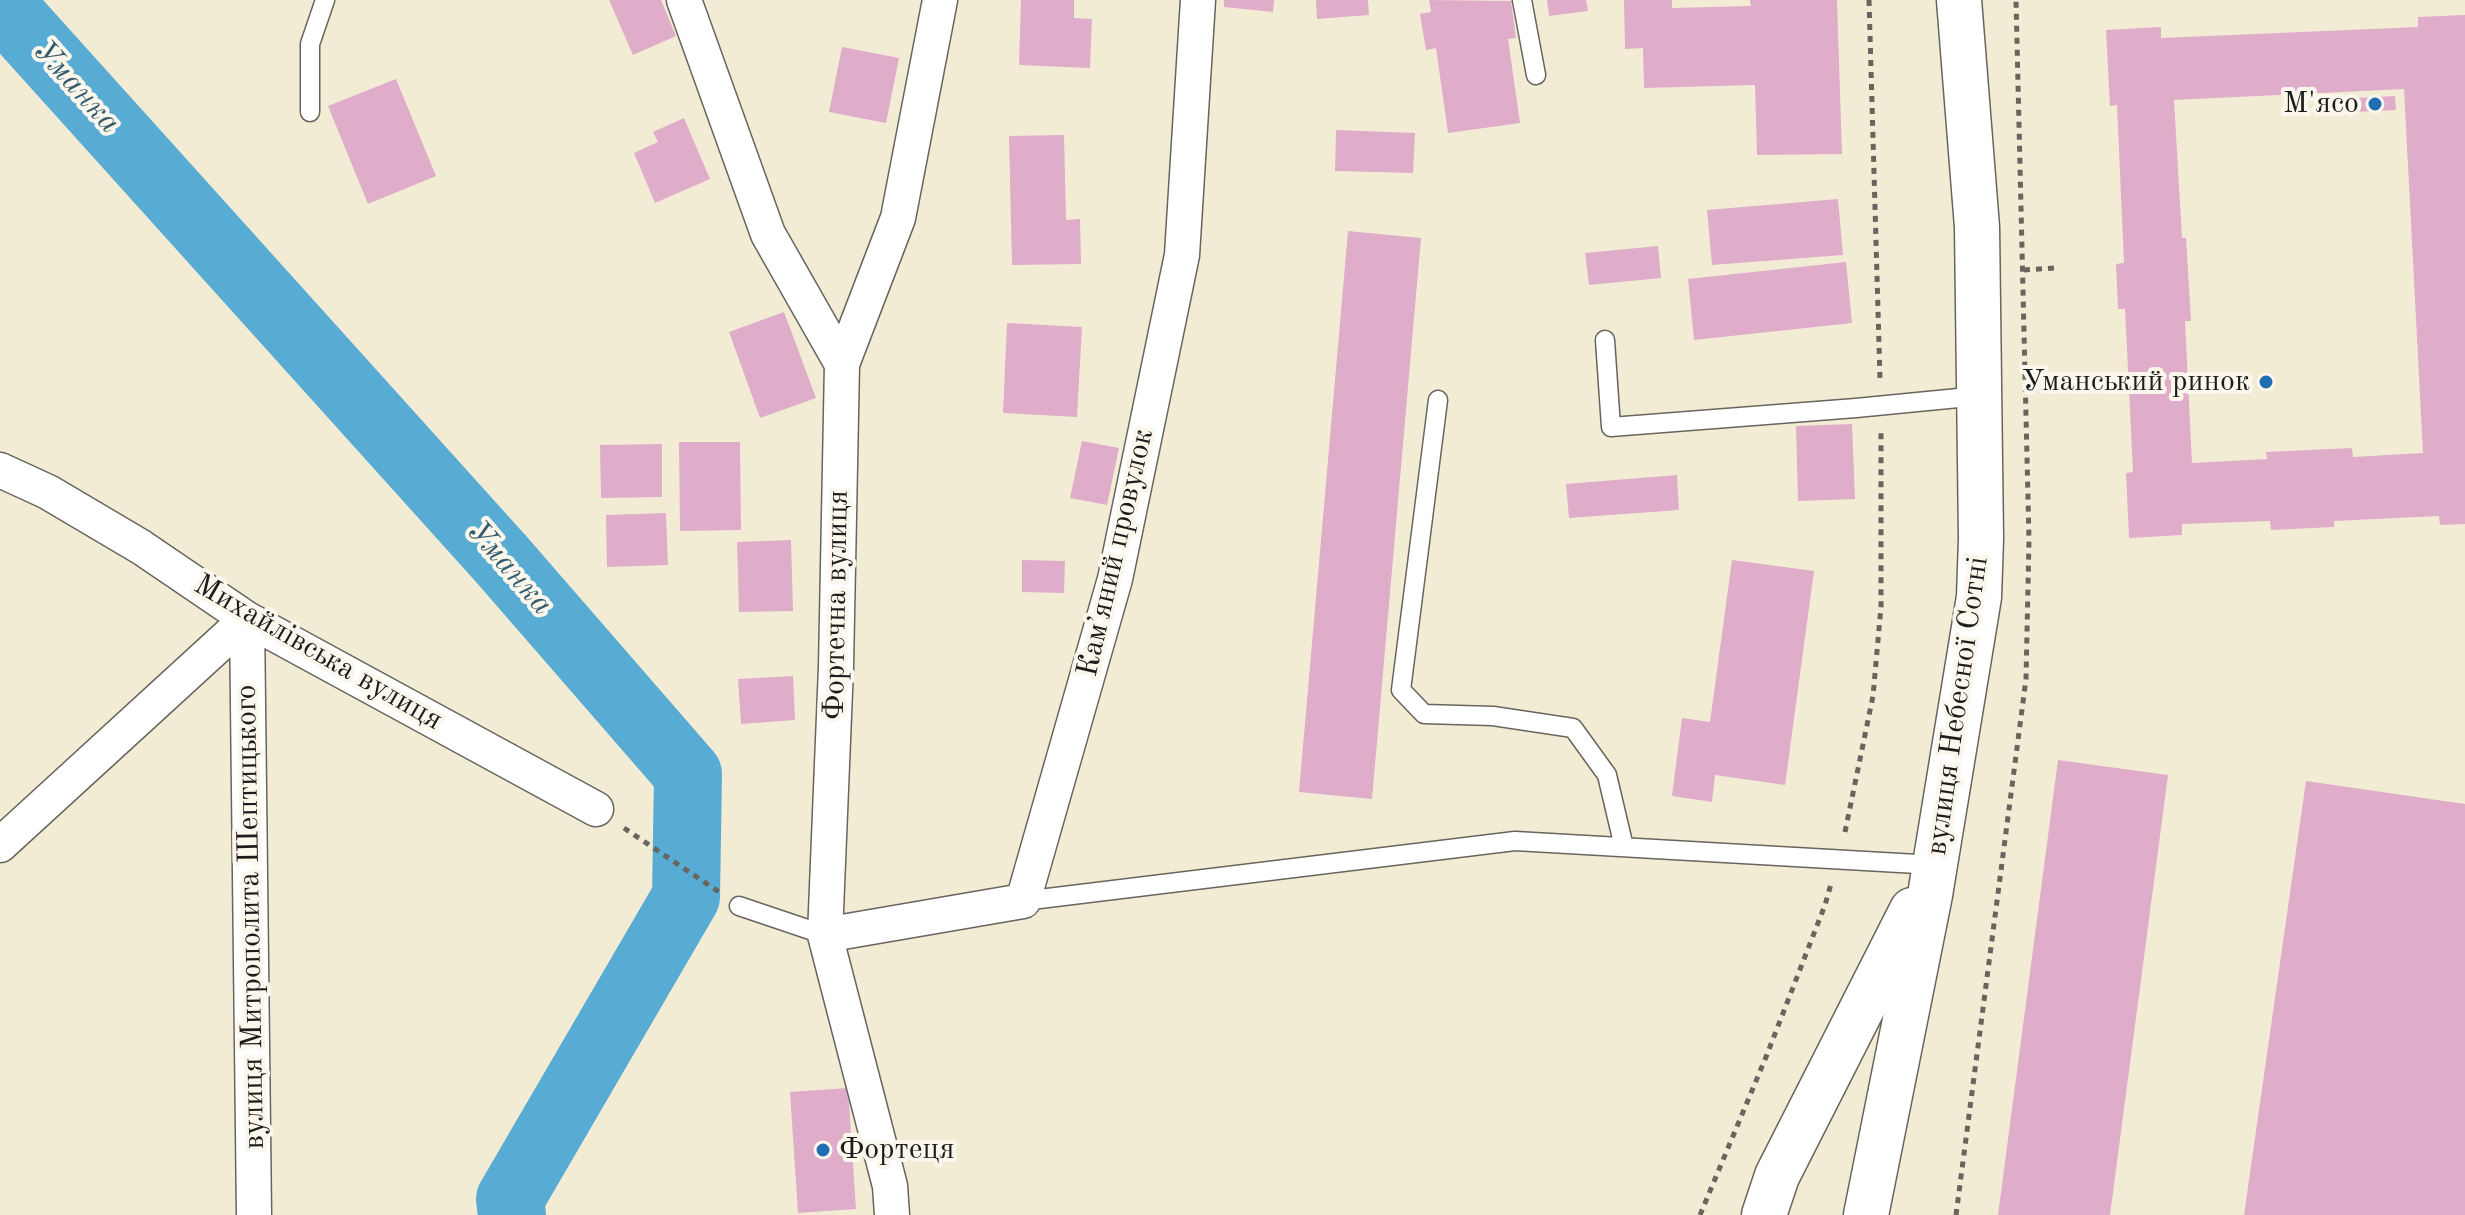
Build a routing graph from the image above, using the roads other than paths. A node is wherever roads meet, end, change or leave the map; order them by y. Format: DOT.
graph roads {
  1 [pos="325,0"];
  2 [pos="684,0"];
  3 [pos="940,0"];
  4 [pos="1198,0"];
  5 [pos="1522,0"];
  6 [pos="1959,0"];
  7 [pos="1536,75"];
  8 [pos="310,112"];
  9 [pos="1605,340"];
  10 [pos="842,364"];
  11 [pos="1979,396"];
  12 [pos="1438,400"];
  13 [pos="0,470"];
  14 [pos="247,619"];
  15 [pos="596,809"];
  16 [pos="0,845"];
  17 [pos="1624,847"];
  18 [pos="1935,865"];
  19 [pos="1023,901"];
  20 [pos="739,906"];
  21 [pos="825,935"];
  22 [pos="254,1215"];
  23 [pos="892,1215"];
  24 [pos="1764,1215"];
  25 [pos="1866,1215"];
  1 -- 8 [label="lane"];
  2 -- 10 [label="street"];
  3 -- 10 [label="street, Фортечна вулиця"];
  4 -- 19 [label="street, Камʼяний провулок"];
  5 -- 7 [label="lane"];
  6 -- 11 [label="main road, вулиця Небесної Сотні"];
  9 -- 11 [label="lane"];
  10 -- 21 [label="street, Фортечна вулиця"];
  11 -- 18 [label="main road, вулиця Небесної Сотні"];
  12 -- 17 [label="lane"];
  13 -- 14 [label="street, Михайлівська вулиця"];
  14 -- 15 [label="street, Михайлівська вулиця"];
  14 -- 16 [label="street"];
  14 -- 22 [label="street, вулиця Митрополита Шептицького"];
  17 -- 18 [label="lane"];
  17 -- 19 [label="lane"];
  18 -- 24 [label="main road"];
  18 -- 25 [label="main road, вулиця Небесної Сотні"];
  19 -- 21 [label="street"];
  20 -- 21 [label="lane"];
  21 -- 23 [label="street, Фортечна вулиця"];
}
